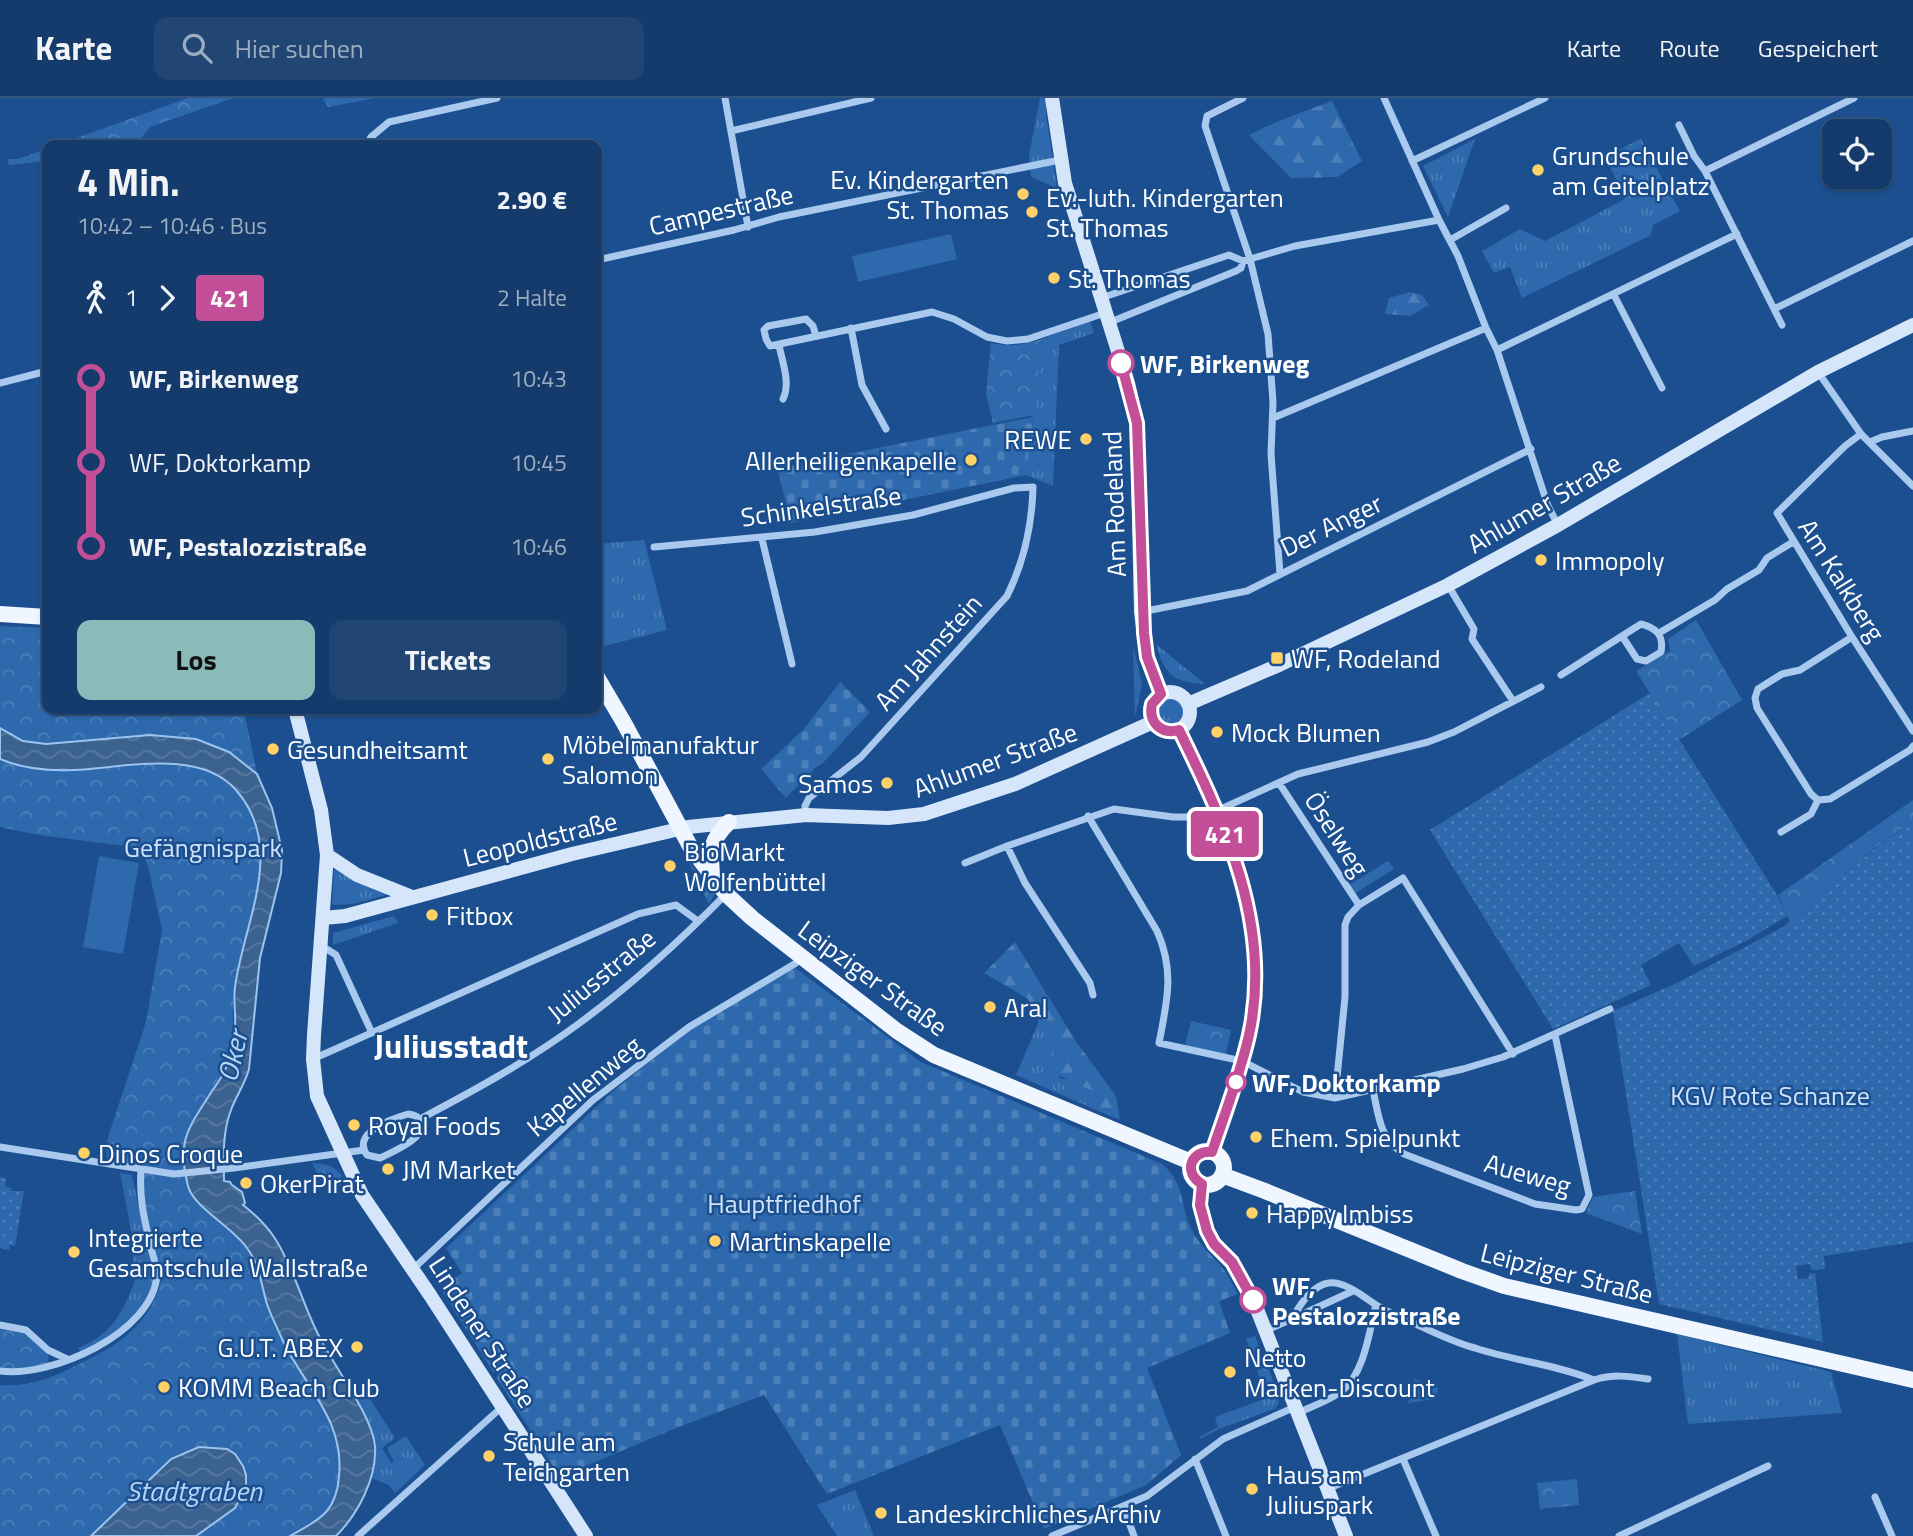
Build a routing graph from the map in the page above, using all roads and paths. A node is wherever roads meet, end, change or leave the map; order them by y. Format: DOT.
graph roads {
  1 [pos="497,98"];
  2 [pos="725,98"];
  3 [pos="871,98"];
  4 [pos="1052,98"];
  5 [pos="1243,98"];
  6 [pos="1384,98"];
  7 [pos="1545,98"];
  8 [pos="1848,99"];
  9 [pos="855,100"];
  10 [pos="1679,125"];
  11 [pos="731,131"];
  12 [pos="368,140"];
  13 [pos="1060,160"];
  14 [pos="1412,161"];
  15 [pos="1705,171"];
  16 [pos="1506,208"];
  17 [pos="1439,220"];
  18 [pos="748,227"];
  19 [pos="1737,234"];
  20 [pos="1450,240"];
  21 [pos="1913,241"];
  22 [pos="602,259"];
  23 [pos="1246,260"];
  24 [pos="1615,295"];
  25 [pos="1100,298"];
  26 [pos="1774,309"];
  27 [pos="1106,318"];
  28 [pos="1782,325"];
  29 [pos="1913,325"];
  30 [pos="1486,327"];
  31 [pos="851,328"];
  32 [pos="816,336"];
  33 [pos="779,345"];
  34 [pos="1497,351"];
  35 [pos="42,372"];
  36 [pos="1818,372"];
  37 [pos="0,383"];
  38 [pos="1662,388"];
  39 [pos="783,399"];
  40 [pos="1273,418"];
  41 [pos="886,429"];
  42 [pos="1913,431"];
  43 [pos="1861,434"];
  44 [pos="1870,442"];
  45 [pos="1531,449"];
  46 [pos="1913,486"];
  47 [pos="1033,487"];
  48 [pos="1558,525"];
  49 [pos="762,539"];
  50 [pos="1793,542"];
  51 [pos="654,548"];
  52 [pos="1280,574"];
  53 [pos="1448,585"];
  54 [pos="1142,612"];
  55 [pos="0,614"];
  56 [pos="42,617"];
  57 [pos="1660,633"];
  58 [pos="1622,636"];
  59 [pos="1852,637"];
  60 [pos="792,664"];
  61 [pos="1561,676"];
  62 [pos="602,686"];
  63 [pos="1541,687"];
  64 [pos="1161,694"];
  65 [pos="1513,701"];
  66 [pos="1188,704"];
  67 [pos="296,714"];
  68 [pos="1153,722"];
  69 [pos="1179,730"];
  70 [pos="1913,731"];
  71 [pos="1913,746"];
  72 [pos="1279,783"];
  73 [pos="1818,800"];
  74 [pos="1216,812"];
  75 [pos="806,815"];
  76 [pos="1088,816"];
  77 [pos="729,822"];
  78 [pos="680,829"];
  79 [pos="1780,832"];
  80 [pos="1007,846"];
  81 [pos="327,855"];
  82 [pos="965,863"];
  83 [pos="712,878"];
  84 [pos="726,894"];
  85 [pos="412,897"];
  86 [pos="1359,905"];
  87 [pos="324,918"];
  88 [pos="698,921"];
  89 [pos="322,946"];
  90 [pos="801,956"];
  91 [pos="1093,995"];
  92 [pos="1610,1009"];
  93 [pos="372,1033"];
  94 [pos="1555,1035"];
  95 [pos="1513,1054"];
  96 [pos="313,1059"];
  97 [pos="1242,1061"];
  98 [pos="1373,1090"];
  99 [pos="1335,1098"];
  100 [pos="420,1119"];
  101 [pos="0,1147"];
  102 [pos="364,1150"];
  103 [pos="1212,1152"];
  104 [pos="342,1154"];
  105 [pos="1191,1162"];
  106 [pos="141,1170"];
  107 [pos="1222,1175"];
  108 [pos="1202,1184"];
  109 [pos="412,1270"];
  110 [pos="1353,1291"];
  111 [pos="1376,1304"];
  112 [pos="1292,1319"];
  113 [pos="0,1325"];
  114 [pos="1265,1331"];
  115 [pos="67,1359"];
  116 [pos="0,1371"];
  117 [pos="1648,1379"];
  118 [pos="1594,1380"];
  119 [pos="1913,1380"];
  120 [pos="502,1406"];
  121 [pos="1297,1410"];
  122 [pos="1195,1459"];
  123 [pos="1404,1459"];
  124 [pos="1768,1466"];
  125 [pos="1328,1489"];
  126 [pos="1875,1497"];
  127 [pos="1123,1506"];
  128 [pos="358,1536"];
  129 [pos="586,1536"];
  130 [pos="1052,1536"];
  131 [pos="1134,1536"];
  132 [pos="1226,1536"];
  133 [pos="1346,1536"];
  134 [pos="1436,1536"];
  135 [pos="1619,1536"];
  136 [pos="1892,1536"];
  1 -- 12 [label="street"];
  2 -- 11 [label="street"];
  3 -- 9 [label="street"];
  4 -- 13 [label="main road, Am Rodeland"];
  5 -- 23 [label="street"];
  6 -- 14 [label="street"];
  7 -- 14 [label="street"];
  8 -- 15 [label="street"];
  9 -- 11 [label="street"];
  10 -- 15 [label="street"];
  11 -- 18 [label="street"];
  13 -- 18 [label="street, Campestraße"];
  13 -- 25 [label="main road, Am Rodeland"];
  14 -- 17 [label="street"];
  15 -- 19 [label="street"];
  16 -- 20 [label="street"];
  17 -- 20 [label="street"];
  17 -- 23 [label="street"];
  18 -- 22 [label="street, Campestraße"];
  19 -- 24 [label="street"];
  19 -- 26 [label="street"];
  20 -- 30 [label="street"];
  21 -- 26 [label="street"];
  23 -- 25 [label="street"];
  23 -- 27 [label="street"];
  23 -- 40 [label="street"];
  24 -- 34 [label="street"];
  24 -- 38 [label="street"];
  25 -- 27 [label="main road, Am Rodeland"];
  26 -- 28 [label="street"];
  27 -- 31 [label="street"];
  27 -- 54 [label="main road, Am Rodeland"];
  29 -- 36 [label="main road, Ahlumer Straße"];
  30 -- 34 [label="street"];
  30 -- 40 [label="street"];
  31 -- 32 [label="street"];
  31 -- 41 [label="street"];
  32 -- 33 [label="street"];
  32 -- 33 [label="street"];
  33 -- 39 [label="street"];
  34 -- 45 [label="street"];
  35 -- 37 [label="street"];
  36 -- 43 [label="street"];
  36 -- 48 [label="main road, Ahlumer Straße"];
  40 -- 52 [label="street"];
  42 -- 44 [label="street"];
  43 -- 44 [label="street"];
  43 -- 50 [label="street, Am Kalkberg"];
  44 -- 46 [label="street"];
  45 -- 48 [label="street"];
  45 -- 52 [label="street, Der Anger"];
  47 -- 49 [label="street, Schinkelstraße"];
  47 -- 75 [label="street, Am Jahnstein"];
  48 -- 53 [label="main road, Ahlumer Straße"];
  49 -- 51 [label="street, Schinkelstraße"];
  49 -- 60 [label="street"];
  50 -- 57 [label="street"];
  50 -- 59 [label="street, Am Kalkberg"];
  52 -- 54 [label="street, Der Anger"];
  53 -- 65 [label="street"];
  53 -- 66 [label="main road, Ahlumer Straße"];
  54 -- 64 [label="main road, Am Rodeland"];
  55 -- 56 [label="main road"];
  57 -- 58 [label="street"];
  57 -- 58 [label="street"];
  58 -- 61 [label="street"];
  59 -- 70 [label="street, Am Kalkberg"];
  59 -- 73 [label="street"];
  62 -- 78 [label="main road, Leipziger Straße"];
  63 -- 65 [label="street"];
  64 -- 66 [label="main road"];
  64 -- 68 [label="main road"];
  65 -- 72 [label="street"];
  66 -- 69 [label="main road"];
  67 -- 81 [label="main road, Lindener Straße"];
  68 -- 69 [label="main road"];
  68 -- 75 [label="main road, Ahlumer Straße"];
  69 -- 74 [label="main road"];
  71 -- 73 [label="street"];
  72 -- 74 [label="street, Öselweg"];
  72 -- 86 [label="street, Öselweg"];
  73 -- 79 [label="street"];
  74 -- 76 [label="street, Öselweg"];
  74 -- 97 [label="main road"];
  75 -- 77 [label="main road, Ahlumer Straße"];
  76 -- 80 [label="street, Öselweg"];
  76 -- 97 [label="street"];
  77 -- 78 [label="main road, Ahlumer Straße"];
  77 -- 83 [label="main road"];
  78 -- 83 [label="main road, Leipziger Straße"];
  78 -- 85 [label="main road, Leopoldstraße"];
  80 -- 82 [label="street, Öselweg"];
  80 -- 91 [label="street"];
  81 -- 85 [label="main road"];
  81 -- 87 [label="main road, Lindener Straße"];
  83 -- 84 [label="main road, Leipziger Straße"];
  84 -- 88 [label="street, Juliusstraße"];
  84 -- 90 [label="main road, Leipziger Straße"];
  85 -- 87 [label="main road, Leopoldstraße"];
  86 -- 95 [label="street"];
  86 -- 99 [label="street, Öselweg"];
  87 -- 89 [label="main road, Lindener Straße"];
  88 -- 93 [label="street"];
  88 -- 100 [label="street, Juliusstraße"];
  89 -- 93 [label="street"];
  89 -- 96 [label="main road, Lindener Straße"];
  90 -- 105 [label="main road, Leipziger Straße"];
  90 -- 109 [label="street, Kapellenweg"];
  92 -- 94 [label="street"];
  93 -- 96 [label="street"];
  94 -- 95 [label="street"];
  94 -- 98 [label="street, Aueweg"];
  95 -- 98 [label="street"];
  96 -- 104 [label="main road, Lindener Straße"];
  97 -- 99 [label="street"];
  97 -- 103 [label="main road"];
  98 -- 99 [label="street"];
  100 -- 102 [label="street"];
  100 -- 102 [label="street"];
  101 -- 106 [label="street"];
  102 -- 104 [label="street"];
  103 -- 105 [label="main road"];
  103 -- 107 [label="main road"];
  104 -- 106 [label="street"];
  104 -- 109 [label="main road, Lindener Straße"];
  105 -- 108 [label="main road"];
  106 -- 115 [label="street"];
  107 -- 108 [label="main road"];
  107 -- 119 [label="main road, Leipziger Straße"];
  108 -- 114 [label="main road"];
  109 -- 120 [label="main road, Lindener Straße"];
  110 -- 111 [label="street"];
  110 -- 112 [label="street"];
  110 -- 112 [label="street"];
  111 -- 118 [label="street"];
  111 -- 121 [label="street"];
  112 -- 114 [label="street"];
  113 -- 115 [label="street"];
  114 -- 121 [label="main road"];
  115 -- 116 [label="street"];
  117 -- 118 [label="street"];
  118 -- 123 [label="street"];
  120 -- 128 [label="street"];
  120 -- 129 [label="main road, Lindener Straße"];
  121 -- 122 [label="street"];
  121 -- 125 [label="main road"];
  122 -- 127 [label="street"];
  122 -- 132 [label="street"];
  123 -- 125 [label="street"];
  123 -- 134 [label="street"];
  124 -- 135 [label="street"];
  125 -- 133 [label="main road"];
  126 -- 136 [label="street"];
  127 -- 130 [label="street"];
  127 -- 131 [label="street"];
}
